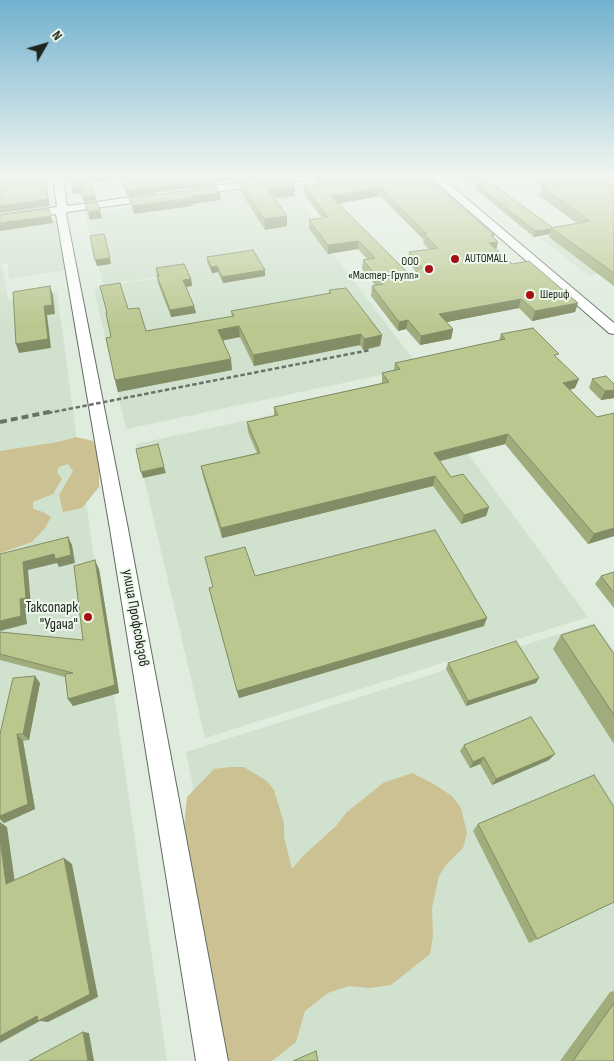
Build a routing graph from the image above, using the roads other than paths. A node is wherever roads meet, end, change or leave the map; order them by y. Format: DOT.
graph roads {
  1 [pos="63,226"];
  2 [pos="494,226"];
  3 [pos="608,319"];
  4 [pos="614,330"];
  5 [pos="212,1061"];
  1 -- 5 [label="street, улица Профсоюзов"];
  2 -- 3 [label="street"];
  3 -- 4 [label="street"];
}
